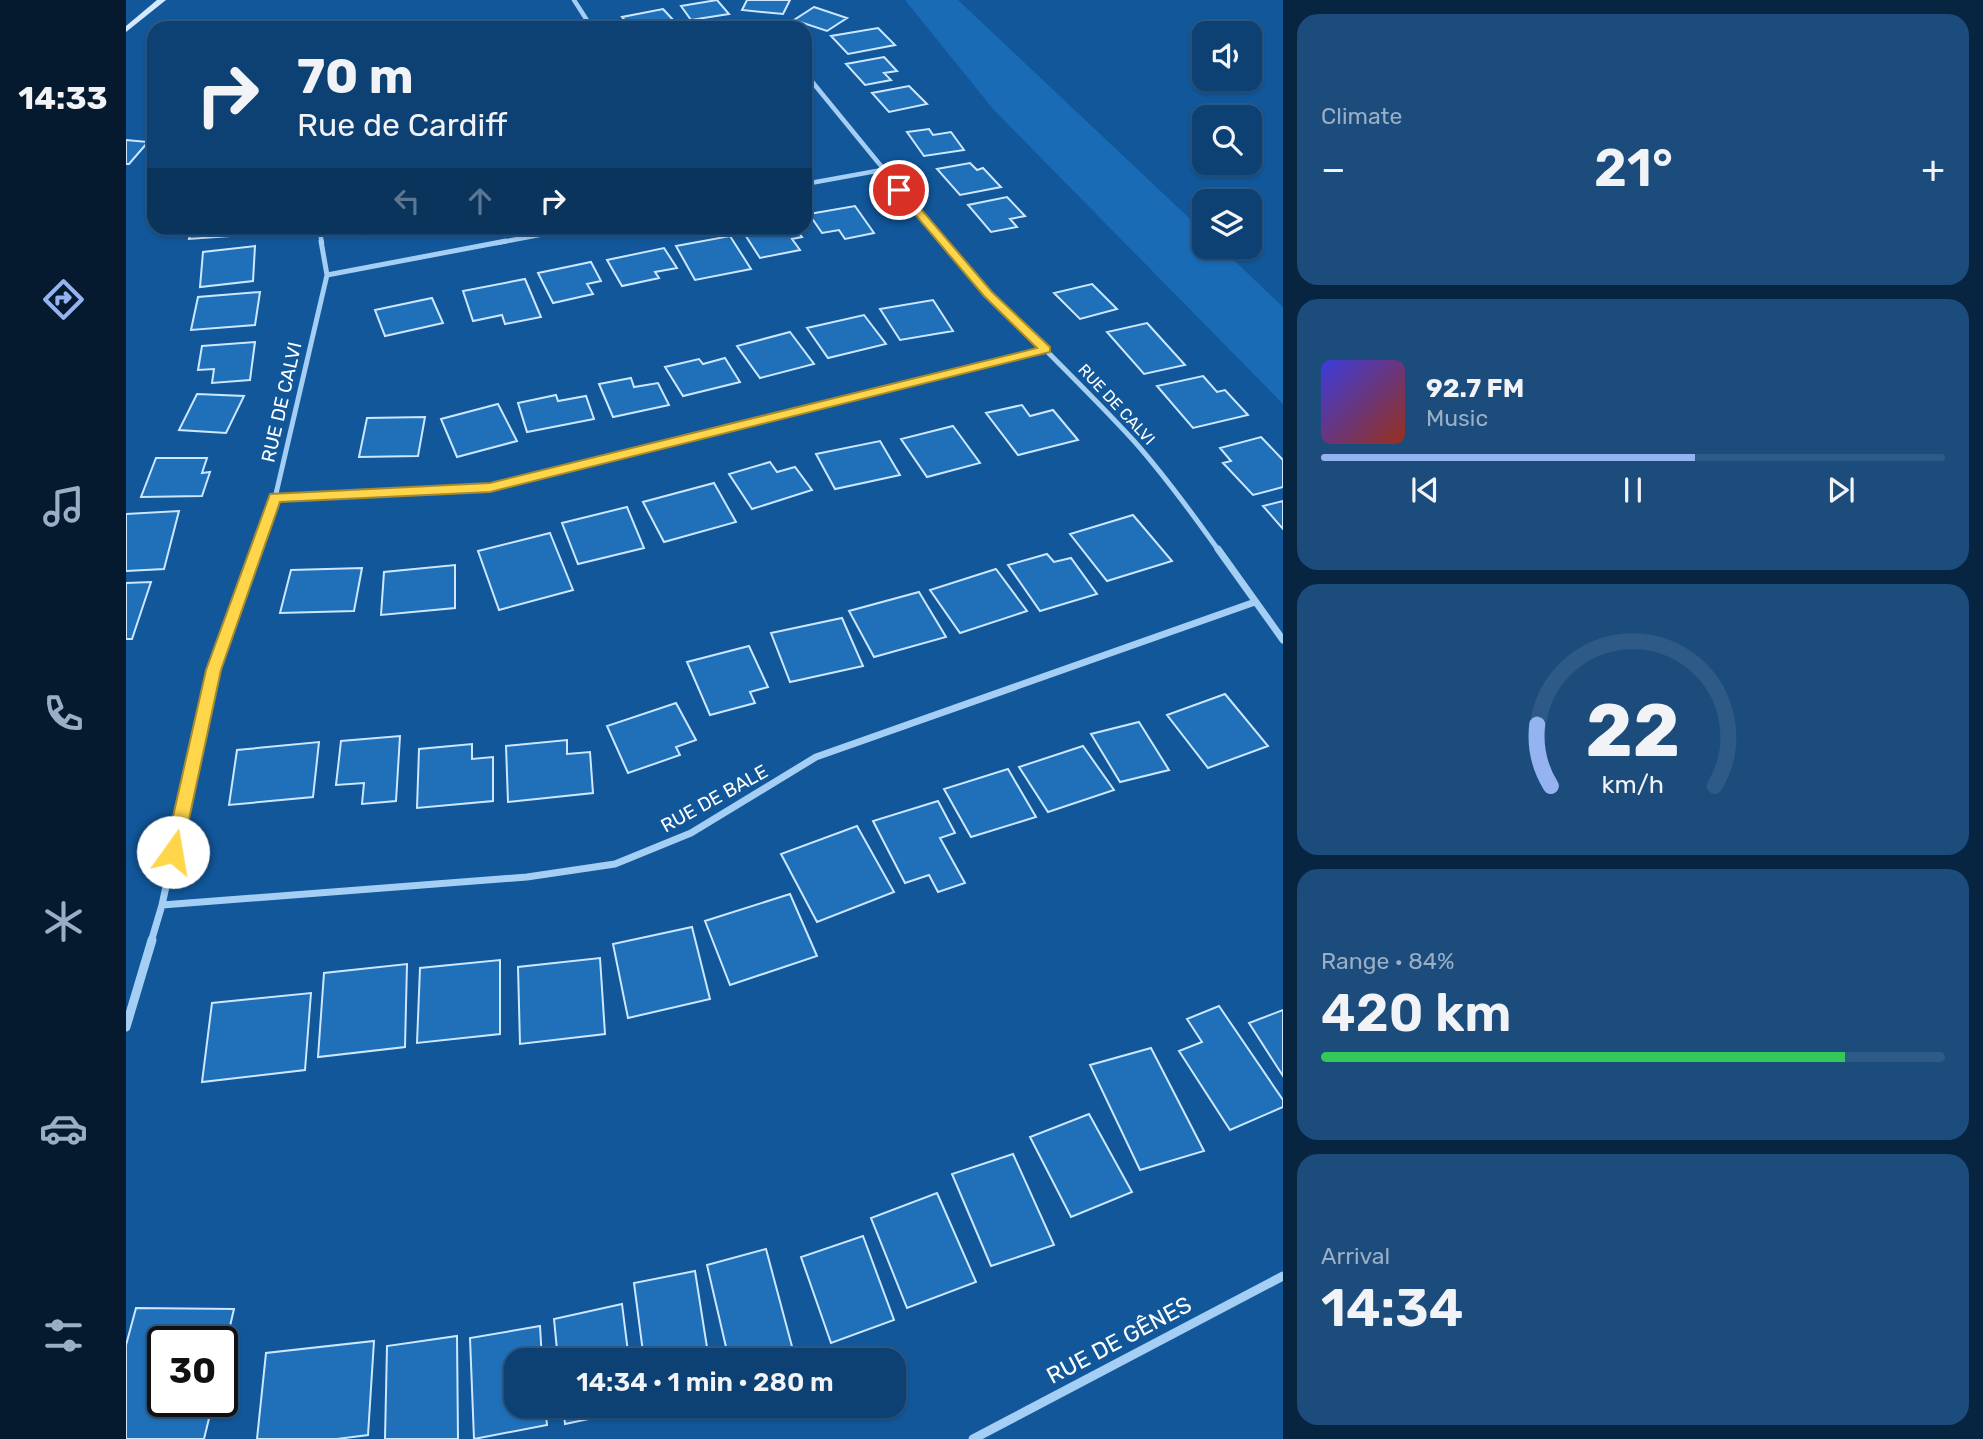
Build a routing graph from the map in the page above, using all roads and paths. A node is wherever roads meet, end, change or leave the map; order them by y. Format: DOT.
graph roads {
  1 [pos="162,0"];
  2 [pos="574,0"];
  3 [pos="588,21"];
  4 [pos="126,30"];
  5 [pos="812,82"];
  6 [pos="882,170"];
  7 [pos="812,183"];
  8 [pos="320,235"];
  9 [pos="539,235"];
  10 [pos="327,275"];
  11 [pos="1046,350"];
  12 [pos="275,498"];
  13 [pos="1255,602"];
  14 [pos="1283,640"];
  15 [pos="162,905"];
  16 [pos="126,1027"];
  17 [pos="1283,1276"];
  18 [pos="973,1439"];
  1 -- 4 [label="street"];
  2 -- 3 [label="street"];
  5 -- 6 [label="street, RUE DE CALVI"];
  6 -- 7 [label="street"];
  6 -- 11 [label="street, RUE DE CALVI"];
  8 -- 10 [label="street, RUE DE CALVI"];
  9 -- 10 [label="street"];
  10 -- 12 [label="street, RUE DE CALVI"];
  11 -- 12 [label="street"];
  11 -- 13 [label="street, RUE DE CALVI"];
  12 -- 15 [label="street, RUE DE CALVI"];
  13 -- 14 [label="street, RUE DE CALVI"];
  13 -- 15 [label="street, RUE DE BALE"];
  15 -- 16 [label="street, RUE DE CALVI"];
  17 -- 18 [label="street, RUE DE GÊNES"];
}
